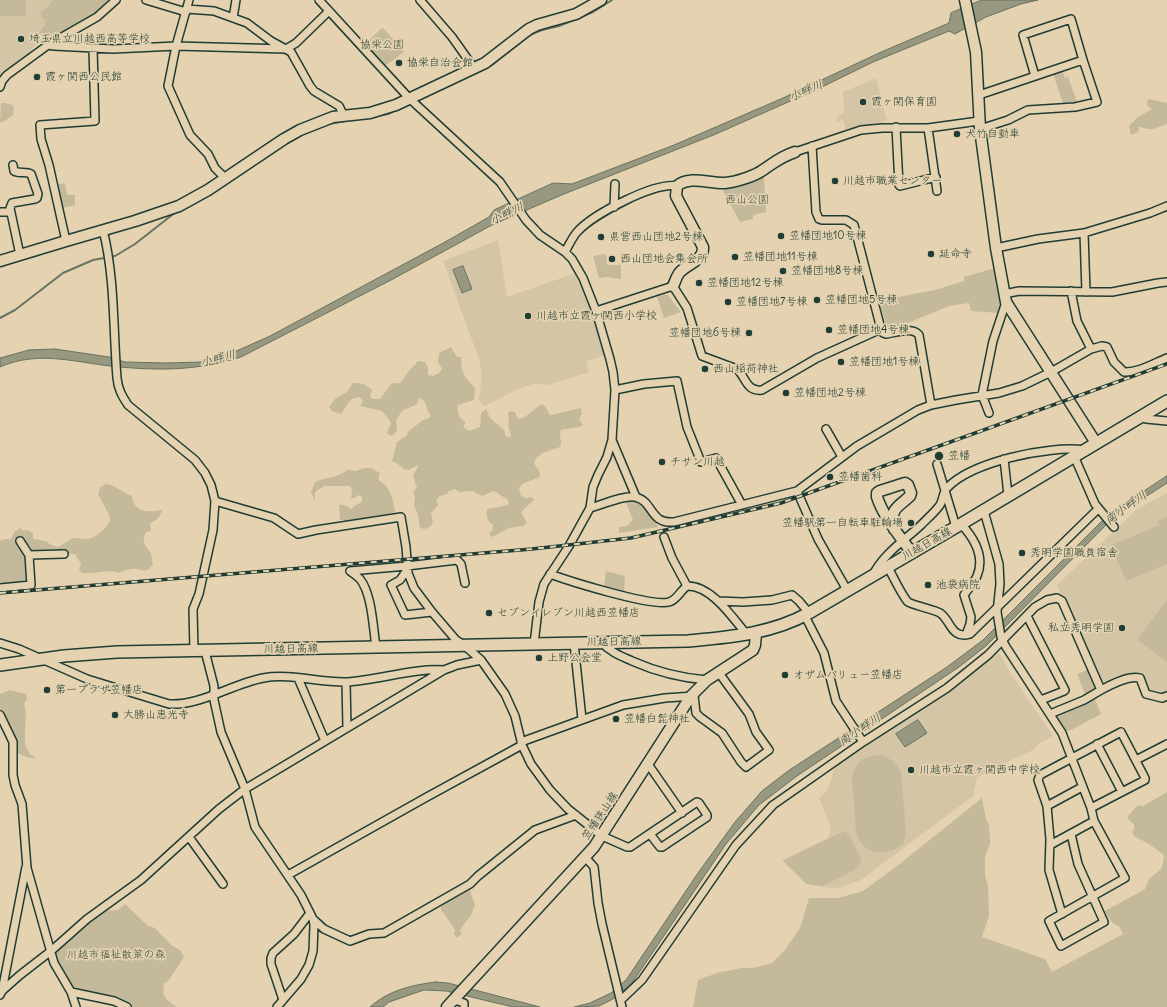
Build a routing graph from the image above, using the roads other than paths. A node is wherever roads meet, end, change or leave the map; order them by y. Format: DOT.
graph roads {
  1 [pos="116,0"];
  2 [pos="146,0"];
  3 [pos="189,0"];
  4 [pos="236,0"];
  5 [pos="319,0"];
  6 [pos="420,0"];
  7 [pos="600,0"];
  8 [pos="965,1"];
  9 [pos="187,10"];
  10 [pos="329,11"];
  11 [pos="233,18"];
  12 [pos="48,45"];
  13 [pos="176,46"];
  14 [pos="93,48"];
  15 [pos="286,49"];
  16 [pos="1083,60"];
  17 [pos="474,68"];
  18 [pos="1035,76"];
  19 [pos="0,87"];
  20 [pos="979,95"];
  21 [pos="409,98"];
  22 [pos="344,116"];
  23 [pos="979,125"];
  24 [pos="896,128"];
  25 [pos="928,128"];
  26 [pos="812,146"];
  27 [pos="795,152"];
  28 [pos="12,165"];
  29 [pos="936,177"];
  30 [pos="225,178"];
  31 [pos="615,184"];
  32 [pos="677,186"];
  33 [pos="938,191"];
  34 [pos="1167,206"];
  35 [pos="614,207"];
  36 [pos="0,212"];
  37 [pos="10,212"];
  38 [pos="103,230"];
  39 [pos="1084,233"];
  40 [pos="66,241"];
  41 [pos="996,248"];
  42 [pos="566,252"];
  43 [pos="20,255"];
  44 [pos="0,261"];
  45 [pos="1167,282"];
  46 [pos="673,286"];
  47 [pos="1071,291"];
  48 [pos="1086,292"];
  49 [pos="1005,298"];
  50 [pos="596,311"];
  51 [pos="881,329"];
  52 [pos="1091,349"];
  53 [pos="1167,358"];
  54 [pos="1051,372"];
  55 [pos="615,390"];
  56 [pos="982,395"];
  57 [pos="1167,401"];
  58 [pos="931,405"];
  59 [pos="989,413"];
  60 [pos="1142,416"];
  61 [pos="1167,421"];
  62 [pos="826,429"];
  63 [pos="612,440"];
  64 [pos="1096,443"];
  65 [pos="1085,450"];
  66 [pos="1074,456"];
  67 [pos="842,457"];
  68 [pos="1004,459"];
  69 [pos="937,464"];
  70 [pos="945,490"];
  71 [pos="798,491"];
  72 [pos="1008,495"];
  73 [pos="636,497"];
  74 [pos="215,501"];
  75 [pos="742,505"];
  76 [pos="590,508"];
  77 [pos="1098,509"];
  78 [pos="984,511"];
  79 [pos="959,526"];
  80 [pos="1114,527"];
  81 [pos="894,528"];
  82 [pos="664,537"];
  83 [pos="20,541"];
  84 [pos="903,541"];
  85 [pos="912,553"];
  86 [pos="64,554"];
  87 [pos="29,555"];
  88 [pos="888,567"];
  89 [pos="407,568"];
  90 [pos="550,574"];
  91 [pos="872,576"];
  92 [pos="465,583"];
  93 [pos="687,586"];
  94 [pos="0,588"];
  95 [pos="847,590"];
  96 [pos="718,601"];
  97 [pos="997,610"];
  98 [pos="432,612"];
  99 [pos="807,615"];
  100 [pos="1027,616"];
  101 [pos="752,634"];
  102 [pos="966,635"];
  103 [pos="1002,639"];
  104 [pos="601,642"];
  105 [pos="0,643"];
  106 [pos="574,643"];
  107 [pos="534,644"];
  108 [pos="376,646"];
  109 [pos="465,646"];
  110 [pos="200,651"];
  111 [pos="41,659"];
  112 [pos="481,660"];
  113 [pos="0,665"];
  114 [pos="444,670"];
  115 [pos="719,673"];
  116 [pos="298,678"];
  117 [pos="707,680"];
  118 [pos="346,682"];
  119 [pos="1100,690"];
  120 [pos="215,693"];
  121 [pos="692,696"];
  122 [pos="1167,696"];
  123 [pos="1041,700"];
  124 [pos="1050,714"];
  125 [pos="0,715"];
  126 [pos="582,718"];
  127 [pos="347,728"];
  128 [pos="325,741"];
  129 [pos="862,741"];
  130 [pos="521,743"];
  131 [pos="1097,744"];
  132 [pos="1167,744"];
  133 [pos="1072,758"];
  134 [pos="1136,760"];
  135 [pos="648,764"];
  136 [pos="1082,787"];
  137 [pos="245,788"];
  138 [pos="1122,792"];
  139 [pos="1047,806"];
  140 [pos="1091,808"];
  141 [pos="682,813"];
  142 [pos="576,816"];
  143 [pos="1094,821"];
  144 [pos="650,834"];
  145 [pos="1071,834"];
  146 [pos="602,836"];
  147 [pos="189,837"];
  148 [pos="1050,845"];
  149 [pos="586,857"];
  150 [pos="27,863"];
  151 [pos="288,875"];
  152 [pos="223,884"];
  153 [pos="1092,897"];
  154 [pos="1062,914"];
  155 [pos="311,916"];
  156 [pos="51,951"];
  157 [pos="71,992"];
  158 [pos="1,993"];
  159 [pos="283,1000"];
  160 [pos="452,1001"];
  161 [pos="621,1001"];
  162 [pos="76,1007"];
  163 [pos="127,1007"];
  164 [pos="277,1007"];
  165 [pos="464,1007"];
  1 -- 12 [label="street"];
  2 -- 9 [label="street"];
  3 -- 9 [label="street"];
  4 -- 11 [label="street"];
  5 -- 10 [label="street"];
  6 -- 17 [label="street"];
  7 -- 17 [label="street"];
  8 -- 20 [label="street"];
  9 -- 11 [label="street"];
  9 -- 13 [label="street"];
  10 -- 15 [label="street"];
  10 -- 21 [label="street"];
  11 -- 15 [label="street"];
  12 -- 14 [label="street"];
  12 -- 19 [label="street"];
  13 -- 14 [label="street"];
  13 -- 15 [label="street"];
  13 -- 30 [label="street"];
  14 -- 40 [label="street"];
  15 -- 22 [label="street"];
  16 -- 18 [label="street"];
  16 -- 18 [label="street"];
  16 -- 23 [label="street"];
  17 -- 21 [label="street"];
  18 -- 20 [label="street"];
  20 -- 23 [label="street"];
  21 -- 22 [label="street"];
  21 -- 42 [label="street"];
  22 -- 30 [label="street"];
  23 -- 25 [label="street"];
  23 -- 41 [label="street"];
  24 -- 25 [label="street"];
  24 -- 26 [label="street"];
  24 -- 29 [label="street"];
  25 -- 29 [label="street"];
  26 -- 27 [label="street"];
  26 -- 51 [label="street"];
  27 -- 32 [label="street"];
  28 -- 37 [label="street"];
  29 -- 33 [label="street"];
  30 -- 38 [label="street"];
  31 -- 35 [label="street"];
  32 -- 35 [label="street"];
  32 -- 46 [label="street"];
  34 -- 39 [label="street"];
  35 -- 42 [label="street"];
  36 -- 37 [label="street"];
  37 -- 43 [label="street"];
  38 -- 40 [label="street"];
  38 -- 74 [label="street"];
  39 -- 41 [label="street"];
  39 -- 48 [label="street"];
  40 -- 43 [label="street"];
  41 -- 49 [label="street"];
  42 -- 50 [label="street"];
  43 -- 44 [label="street"];
  45 -- 48 [label="street"];
  46 -- 50 [label="street"];
  46 -- 51 [label="street"];
  47 -- 48 [label="street"];
  47 -- 49 [label="street"];
  47 -- 52 [label="street"];
  49 -- 54 [label="street"];
  49 -- 56 [label="street"];
  50 -- 55 [label="street"];
  51 -- 58 [label="street"];
  52 -- 53 [label="street"];
  52 -- 54 [label="street"];
  54 -- 56 [label="street"];
  54 -- 64 [label="street"];
  55 -- 63 [label="street"];
  55 -- 75 [label="street"];
  56 -- 58 [label="street"];
  56 -- 59 [label="street"];
  57 -- 60 [label="main road, 川越日高線"];
  58 -- 67 [label="street"];
  60 -- 61 [label="street"];
  60 -- 64 [label="main road, 川越日高線"];
  62 -- 67 [label="street"];
  63 -- 73 [label="street"];
  63 -- 76 [label="street"];
  64 -- 65 [label="main road, 川越日高線"];
  65 -- 66 [label="main road, 川越日高線"];
  65 -- 68 [label="street"];
  66 -- 72 [label="main road, 川越日高線"];
  66 -- 77 [label="street"];
  67 -- 71 [label="street"];
  68 -- 70 [label="street"];
  68 -- 72 [label="street"];
  69 -- 70 [label="street"];
  70 -- 79 [label="street"];
  70 -- 84 [label="street"];
  71 -- 75 [label="street"];
  71 -- 95 [label="street"];
  72 -- 78 [label="main road, 川越日高線"];
  73 -- 75 [label="street"];
  73 -- 76 [label="street"];
  74 -- 89 [label="street"];
  74 -- 110 [label="street"];
  76 -- 90 [label="street"];
  77 -- 80 [label="street"];
  77 -- 97 [label="street"];
  78 -- 79 [label="main road, 川越日高線"];
  78 -- 97 [label="street"];
  79 -- 85 [label="main road, 川越日高線"];
  79 -- 102 [label="street"];
  81 -- 81 [label="street"];
  81 -- 84 [label="street"];
  82 -- 93 [label="street"];
  83 -- 87 [label="street"];
  84 -- 85 [label="street"];
  84 -- 91 [label="street"];
  85 -- 88 [label="main road, 川越日高線"];
  86 -- 87 [label="street"];
  87 -- 94 [label="street"];
  88 -- 91 [label="main road, 川越日高線"];
  88 -- 102 [label="street"];
  89 -- 92 [label="street"];
  89 -- 98 [label="street"];
  89 -- 98 [label="street"];
  89 -- 108 [label="street"];
  90 -- 93 [label="street"];
  90 -- 107 [label="street"];
  91 -- 95 [label="main road, 川越日高線"];
  93 -- 96 [label="street"];
  95 -- 99 [label="main road, 川越日高線"];
  96 -- 99 [label="street"];
  96 -- 101 [label="street"];
  97 -- 102 [label="street"];
  97 -- 103 [label="street"];
  98 -- 109 [label="street"];
  99 -- 101 [label="main road, 川越日高線"];
  99 -- 129 [label="street"];
  100 -- 103 [label="street"];
  100 -- 119 [label="street"];
  100 -- 123 [label="street"];
  101 -- 104 [label="main road, 川越日高線"];
  101 -- 115 [label="street, 笠幡狭山線"];
  103 -- 123 [label="street"];
  103 -- 129 [label="street"];
  104 -- 106 [label="main road, 川越日高線"];
  104 -- 117 [label="street"];
  105 -- 111 [label="street"];
  106 -- 107 [label="main road, 川越日高線"];
  106 -- 126 [label="street"];
  107 -- 109 [label="main road, 川越日高線"];
  108 -- 109 [label="main road, 川越日高線"];
  108 -- 110 [label="main road, 川越日高線"];
  109 -- 112 [label="street"];
  110 -- 111 [label="main road, 川越日高線"];
  110 -- 120 [label="street"];
  111 -- 113 [label="main road, 川越日高線"];
  111 -- 120 [label="street"];
  112 -- 114 [label="street"];
  112 -- 130 [label="street"];
  114 -- 118 [label="street"];
  114 -- 127 [label="street"];
  115 -- 117 [label="street, 笠幡狭山線"];
  115 -- 121 [label="street"];
  116 -- 118 [label="street"];
  116 -- 120 [label="street"];
  116 -- 128 [label="street"];
  117 -- 121 [label="street, 笠幡狭山線"];
  118 -- 127 [label="street"];
  119 -- 122 [label="street"];
  119 -- 124 [label="street"];
  120 -- 137 [label="street"];
  121 -- 126 [label="street"];
  121 -- 135 [label="street, 笠幡狭山線"];
  123 -- 124 [label="street"];
  124 -- 133 [label="street"];
  125 -- 150 [label="street"];
  126 -- 130 [label="street"];
  127 -- 128 [label="street"];
  128 -- 137 [label="street"];
  129 -- 161 [label="street"];
  130 -- 142 [label="street"];
  130 -- 151 [label="street"];
  131 -- 133 [label="street"];
  131 -- 134 [label="street"];
  131 -- 138 [label="street"];
  132 -- 134 [label="street"];
  133 -- 136 [label="street"];
  133 -- 139 [label="street"];
  134 -- 138 [label="street"];
  135 -- 141 [label="street"];
  135 -- 146 [label="street, 笠幡狭山線"];
  136 -- 139 [label="street"];
  136 -- 140 [label="street"];
  137 -- 147 [label="street"];
  137 -- 151 [label="street"];
  138 -- 140 [label="street"];
  139 -- 148 [label="street"];
  140 -- 143 [label="street"];
  141 -- 144 [label="street"];
  141 -- 144 [label="street"];
  142 -- 146 [label="street"];
  142 -- 155 [label="street"];
  143 -- 145 [label="street"];
  143 -- 153 [label="street"];
  144 -- 146 [label="street"];
  145 -- 148 [label="street"];
  145 -- 153 [label="street"];
  146 -- 149 [label="street, 笠幡狭山線"];
  147 -- 152 [label="street"];
  147 -- 156 [label="street"];
  148 -- 154 [label="street"];
  149 -- 160 [label="street, 笠幡狭山線"];
  149 -- 161 [label="street"];
  150 -- 156 [label="street"];
  150 -- 158 [label="street"];
  151 -- 155 [label="street"];
  153 -- 154 [label="street"];
  153 -- 154 [label="street"];
  155 -- 159 [label="street"];
  155 -- 159 [label="street"];
  156 -- 157 [label="street"];
  156 -- 158 [label="street"];
  157 -- 162 [label="street"];
  157 -- 163 [label="street"];
  159 -- 164 [label="street"];
  160 -- 165 [label="street"];
}
